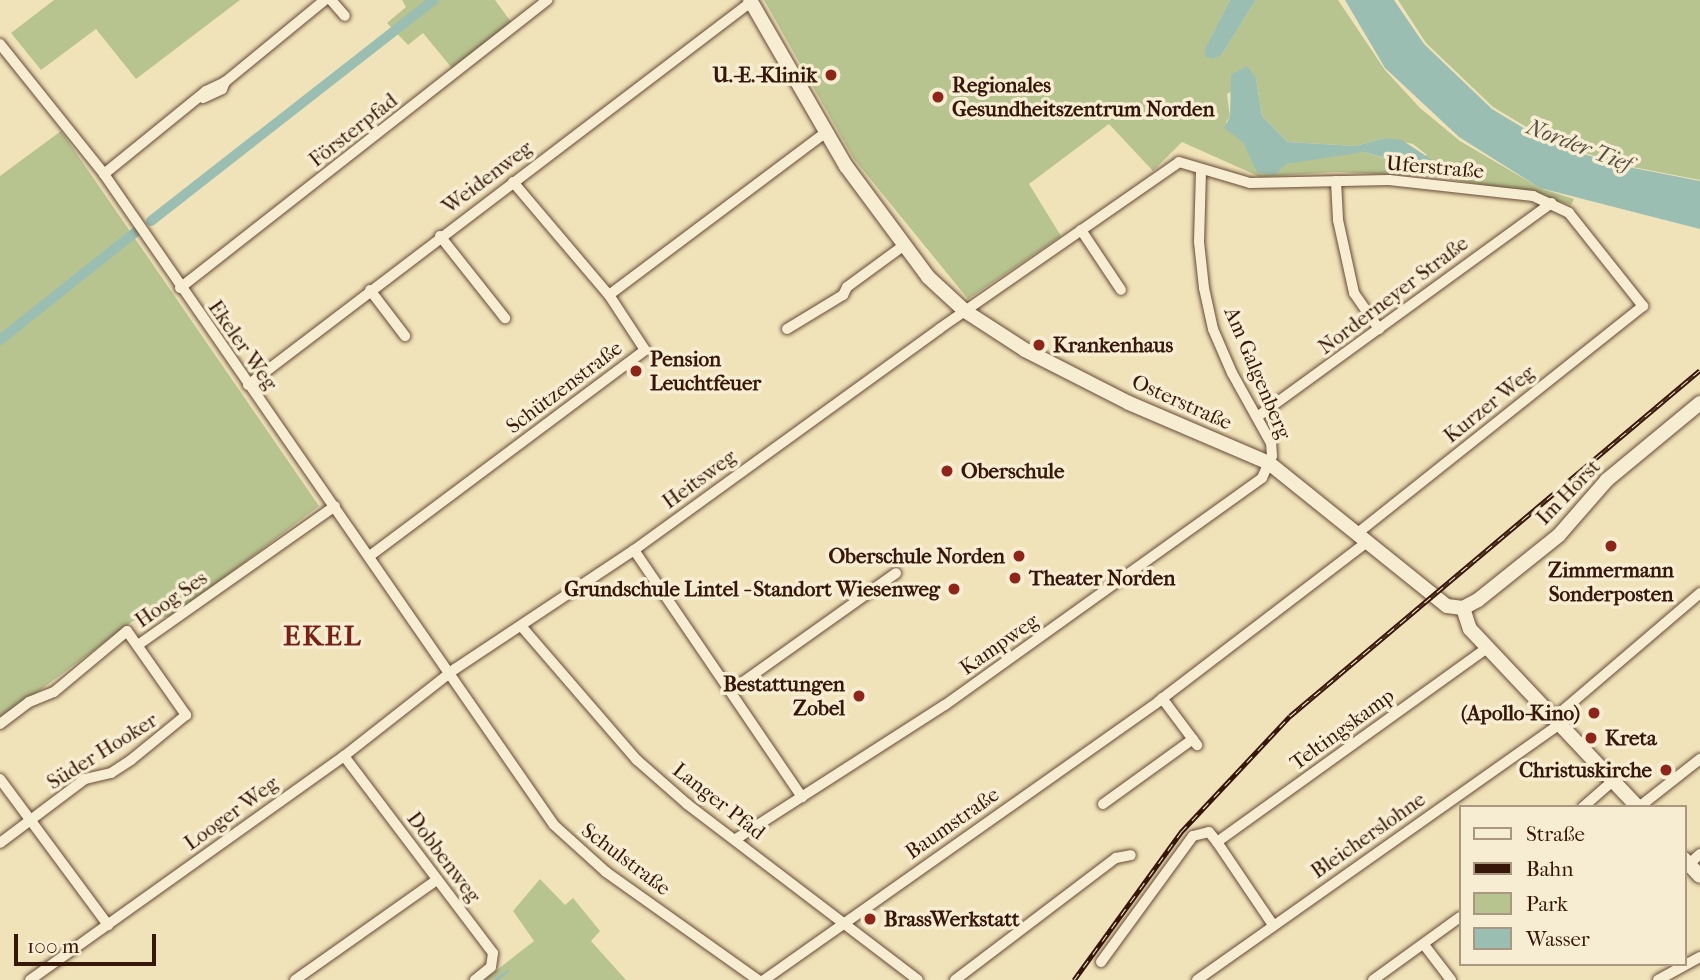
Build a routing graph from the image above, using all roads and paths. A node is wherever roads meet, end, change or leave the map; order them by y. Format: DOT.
graph roads {
  1 [pos="325,0"];
  2 [pos="331,0"];
  3 [pos="547,0"];
  4 [pos="751,1"];
  5 [pos="345,16"];
  6 [pos="0,44"];
  7 [pos="825,133"];
  8 [pos="1179,162"];
  9 [pos="1200,172"];
  10 [pos="104,174"];
  11 [pos="1336,181"];
  12 [pos="513,182"];
  13 [pos="1552,203"];
  14 [pos="1081,230"];
  15 [pos="440,236"];
  16 [pos="903,246"];
  17 [pos="180,288"];
  18 [pos="370,290"];
  19 [pos="1121,290"];
  20 [pos="609,295"];
  21 [pos="1643,306"];
  22 [pos="965,311"];
  23 [pos="505,318"];
  24 [pos="787,329"];
  25 [pos="1379,330"];
  26 [pos="405,336"];
  27 [pos="248,385"];
  28 [pos="1700,403"];
  29 [pos="1257,417"];
  30 [pos="1269,463"];
  31 [pos="335,506"];
  32 [pos="1363,537"];
  33 [pos="634,550"];
  34 [pos="370,555"];
  35 [pos="896,573"];
  36 [pos="1700,593"];
  37 [pos="1463,608"];
  38 [pos="522,627"];
  39 [pos="138,645"];
  40 [pos="1488,647"];
  41 [pos="451,672"];
  42 [pos="733,689"];
  43 [pos="1163,698"];
  44 [pos="1558,720"];
  45 [pos="0,724"];
  46 [pos="344,756"];
  47 [pos="1700,759"];
  48 [pos="0,779"];
  49 [pos="1614,780"];
  50 [pos="803,797"];
  51 [pos="1103,804"];
  52 [pos="1585,805"];
  53 [pos="1636,805"];
  54 [pos="1641,805"];
  55 [pos="32,821"];
  56 [pos="736,839"];
  57 [pos="1217,842"];
  58 [pos="0,843"];
  59 [pos="1131,855"];
  60 [pos="1691,859"];
  61 [pos="1700,876"];
  62 [pos="437,880"];
  63 [pos="1458,919"];
  64 [pos="845,921"];
  65 [pos="108,925"];
  66 [pos="1273,925"];
  67 [pos="1425,946"];
  68 [pos="1101,962"];
  69 [pos="1684,966"];
  70 [pos="30,980"];
  71 [pos="295,980"];
  72 [pos="475,980"];
  73 [pos="758,980"];
  74 [pos="764,980"];
  75 [pos="918,980"];
  76 [pos="955,980"];
  77 [pos="1197,980"];
  78 [pos="1373,980"];
  79 [pos="1451,980"];
  80 [pos="1658,980"];
  1 -- 10 [label="street"];
  2 -- 5 [label="street"];
  3 -- 17 [label="street, Försterpfad"];
  4 -- 7 [label="street, Osterstraße"];
  4 -- 12 [label="street, Weidenweg"];
  6 -- 10 [label="street, Ekeler Weg"];
  7 -- 16 [label="street, Osterstraße"];
  7 -- 20 [label="street"];
  8 -- 9 [label="street, Uferstraße"];
  8 -- 14 [label="street, Heitsweg"];
  9 -- 11 [label="street, Uferstraße"];
  9 -- 29 [label="street, Am Galgenberg"];
  10 -- 17 [label="street, Ekeler Weg"];
  11 -- 13 [label="street, Uferstraße"];
  11 -- 25 [label="street"];
  12 -- 15 [label="street, Weidenweg"];
  12 -- 20 [label="street"];
  13 -- 21 [label="street, Uferstraße"];
  13 -- 25 [label="street, Norderneyer Straße"];
  14 -- 19 [label="street"];
  14 -- 22 [label="street, Heitsweg"];
  15 -- 18 [label="street, Weidenweg"];
  15 -- 23 [label="street"];
  16 -- 22 [label="street, Osterstraße"];
  16 -- 24 [label="street"];
  17 -- 27 [label="street, Ekeler Weg"];
  18 -- 26 [label="street"];
  18 -- 27 [label="street, Weidenweg"];
  20 -- 34 [label="street, Schützenstraße"];
  21 -- 32 [label="street, Kurzer Weg"];
  22 -- 30 [label="street, Osterstraße"];
  22 -- 33 [label="street, Heitsweg"];
  25 -- 29 [label="street, Norderneyer Straße"];
  27 -- 31 [label="street, Ekeler Weg"];
  28 -- 37 [label="street, Im Horst"];
  29 -- 30 [label="street, Am Galgenberg"];
  30 -- 32 [label="street, Osterstraße"];
  30 -- 50 [label="street, Kampweg"];
  31 -- 34 [label="street, Ekeler Weg"];
  31 -- 39 [label="street, Hoog Ses"];
  32 -- 37 [label="street, Osterstraße"];
  32 -- 43 [label="street, Baumstraße"];
  33 -- 38 [label="street, Heitsweg"];
  33 -- 42 [label="street"];
  34 -- 41 [label="street, Ekeler Weg"];
  35 -- 42 [label="street"];
  36 -- 44 [label="street, Bleicherslohne"];
  37 -- 40 [label="street"];
  38 -- 41 [label="street, Heitsweg"];
  38 -- 56 [label="street, Langer Pfad"];
  39 -- 45 [label="street, Hoog Ses"];
  39 -- 55 [label="street, Süder Hooker"];
  40 -- 44 [label="street"];
  40 -- 57 [label="street, Teltingskamp"];
  41 -- 46 [label="street, Looger Weg"];
  41 -- 73 [label="street, Schulstraße"];
  42 -- 50 [label="street"];
  43 -- 51 [label="street"];
  43 -- 64 [label="street, Baumstraße"];
  44 -- 49 [label="street"];
  44 -- 66 [label="street, Bleicherslohne"];
  46 -- 62 [label="street, Dobbenweg"];
  46 -- 65 [label="street, Looger Weg"];
  47 -- 54 [label="street"];
  48 -- 55 [label="street"];
  49 -- 52 [label="street"];
  49 -- 53 [label="street"];
  50 -- 56 [label="street, Kampweg"];
  55 -- 58 [label="street, Süder Hooker"];
  55 -- 65 [label="street"];
  56 -- 64 [label="street, Langer Pfad"];
  57 -- 66 [label="street"];
  57 -- 68 [label="street"];
  59 -- 76 [label="street"];
  60 -- 61 [label="street"];
  62 -- 71 [label="street"];
  62 -- 72 [label="street, Dobbenweg"];
  63 -- 67 [label="street"];
  64 -- 74 [label="street, Baumstraße"];
  64 -- 75 [label="street, Langer Pfad"];
  65 -- 70 [label="street, Looger Weg"];
  66 -- 77 [label="street, Bleicherslohne"];
  67 -- 78 [label="street"];
  67 -- 79 [label="street"];
  69 -- 80 [label="street"];
}
